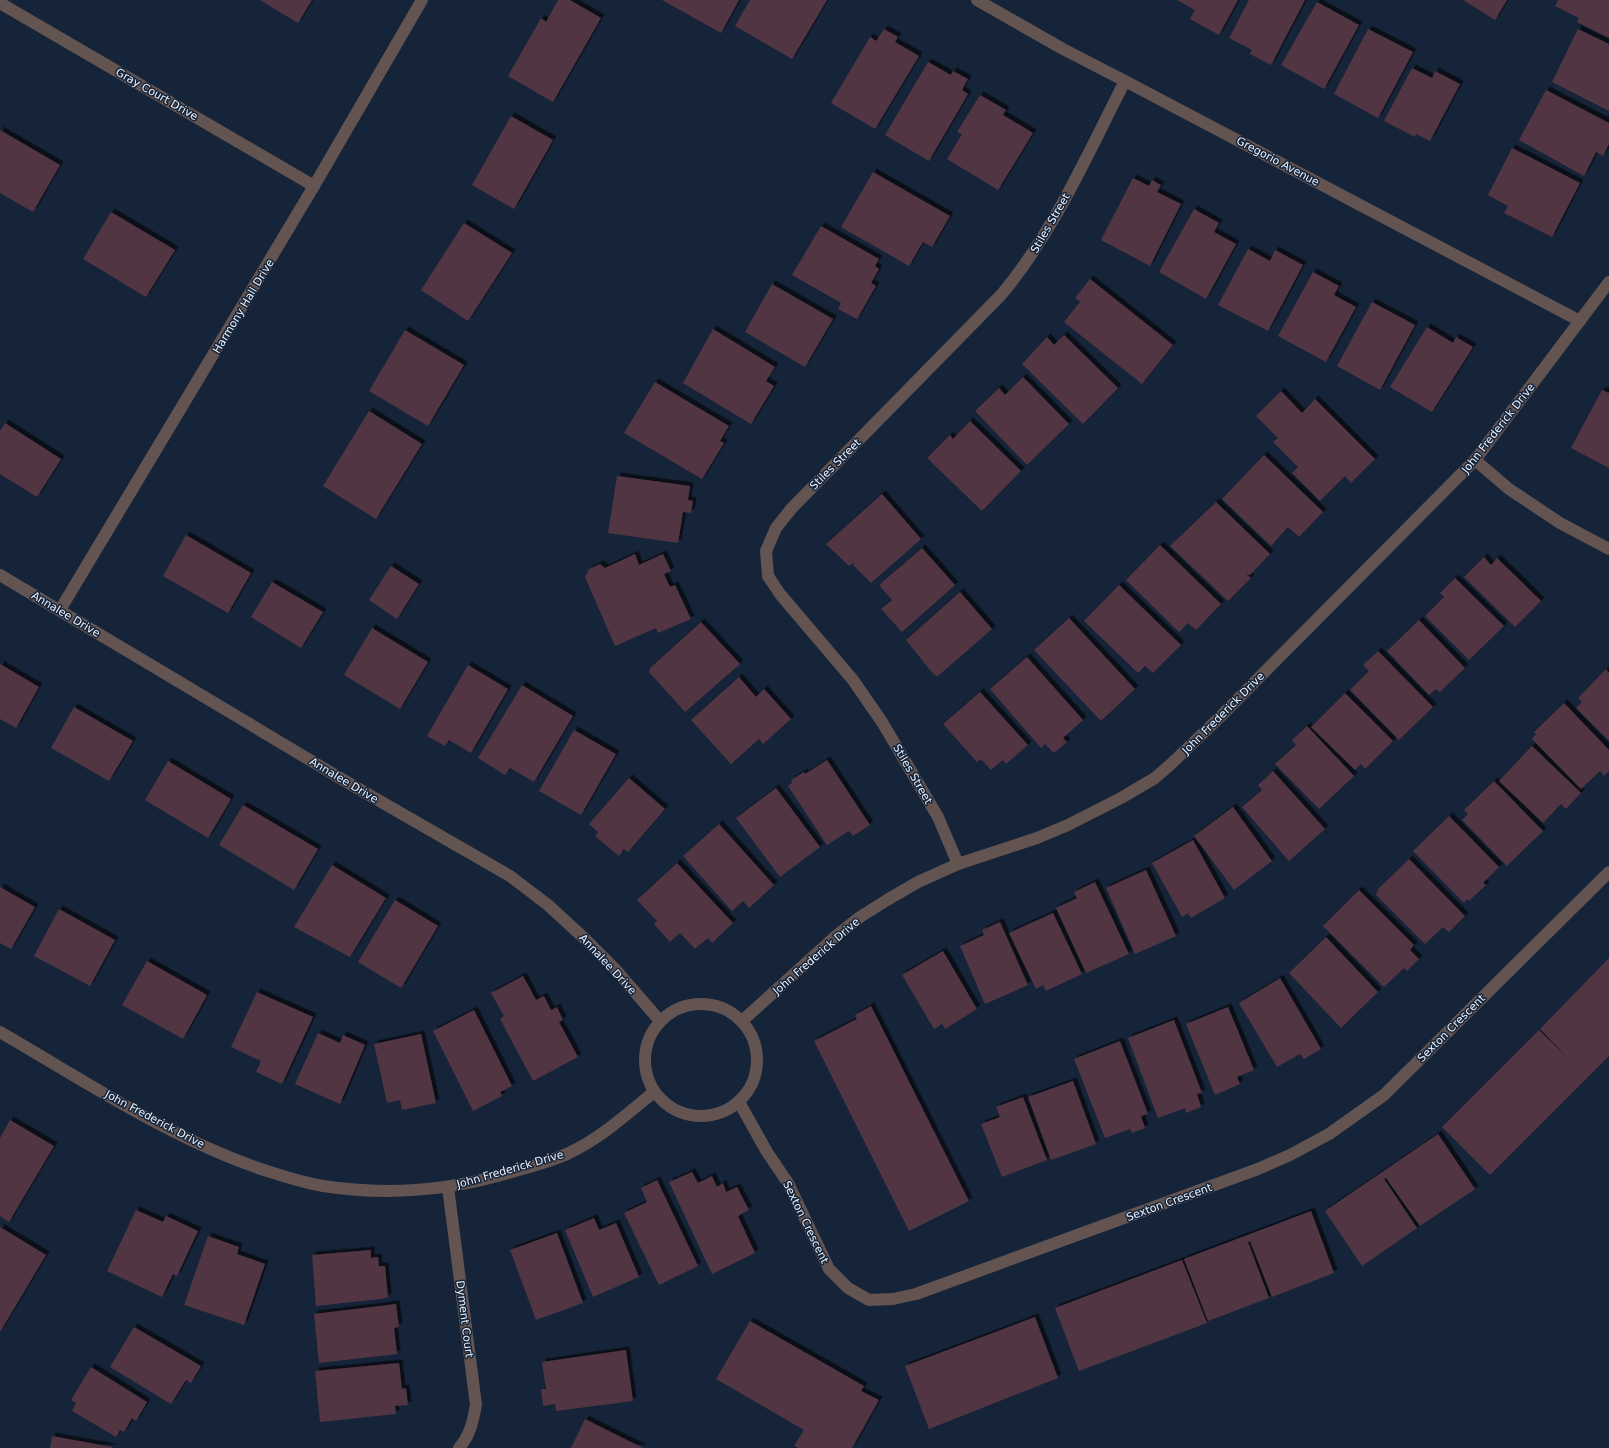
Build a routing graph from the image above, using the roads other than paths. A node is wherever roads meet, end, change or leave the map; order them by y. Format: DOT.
graph roads {
  1 [pos="422,0"];
  2 [pos="978,0"];
  3 [pos="0,3"];
  4 [pos="1125,81"];
  5 [pos="314,186"];
  6 [pos="1609,282"];
  7 [pos="1580,321"];
  8 [pos="1476,460"];
  9 [pos="1609,549"];
  10 [pos="0,575"];
  11 [pos="60,610"];
  12 [pos="958,864"];
  13 [pos="1609,872"];
  14 [pos="660,1021"];
  15 [pos="742,1021"];
  16 [pos="0,1032"];
  17 [pos="654,1092"];
  18 [pos="739,1102"];
  19 [pos="448,1187"];
  20 [pos="459,1448"];
  1 -- 5 [label="street, Harmony Hall Drive"];
  2 -- 4 [label="street, Gregorio Avenue"];
  3 -- 5 [label="street, Gray Court Drive"];
  4 -- 7 [label="street, Gregorio Avenue"];
  4 -- 12 [label="street, Stiles Street"];
  5 -- 11 [label="street, Harmony Hall Drive"];
  6 -- 7 [label="street, John Frederick Drive"];
  7 -- 8 [label="street, John Frederick Drive"];
  8 -- 9 [label="street"];
  8 -- 12 [label="street, John Frederick Drive"];
  10 -- 11 [label="street, Annalee Drive"];
  11 -- 14 [label="street, Annalee Drive"];
  12 -- 15 [label="street, John Frederick Drive"];
  13 -- 18 [label="street, Sexton Crescent"];
  14 -- 15 [label="street"];
  14 -- 17 [label="street"];
  15 -- 18 [label="street"];
  16 -- 19 [label="street, John Frederick Drive"];
  17 -- 18 [label="street"];
  17 -- 19 [label="street, John Frederick Drive"];
  19 -- 20 [label="street, Dyment Court"];
}
